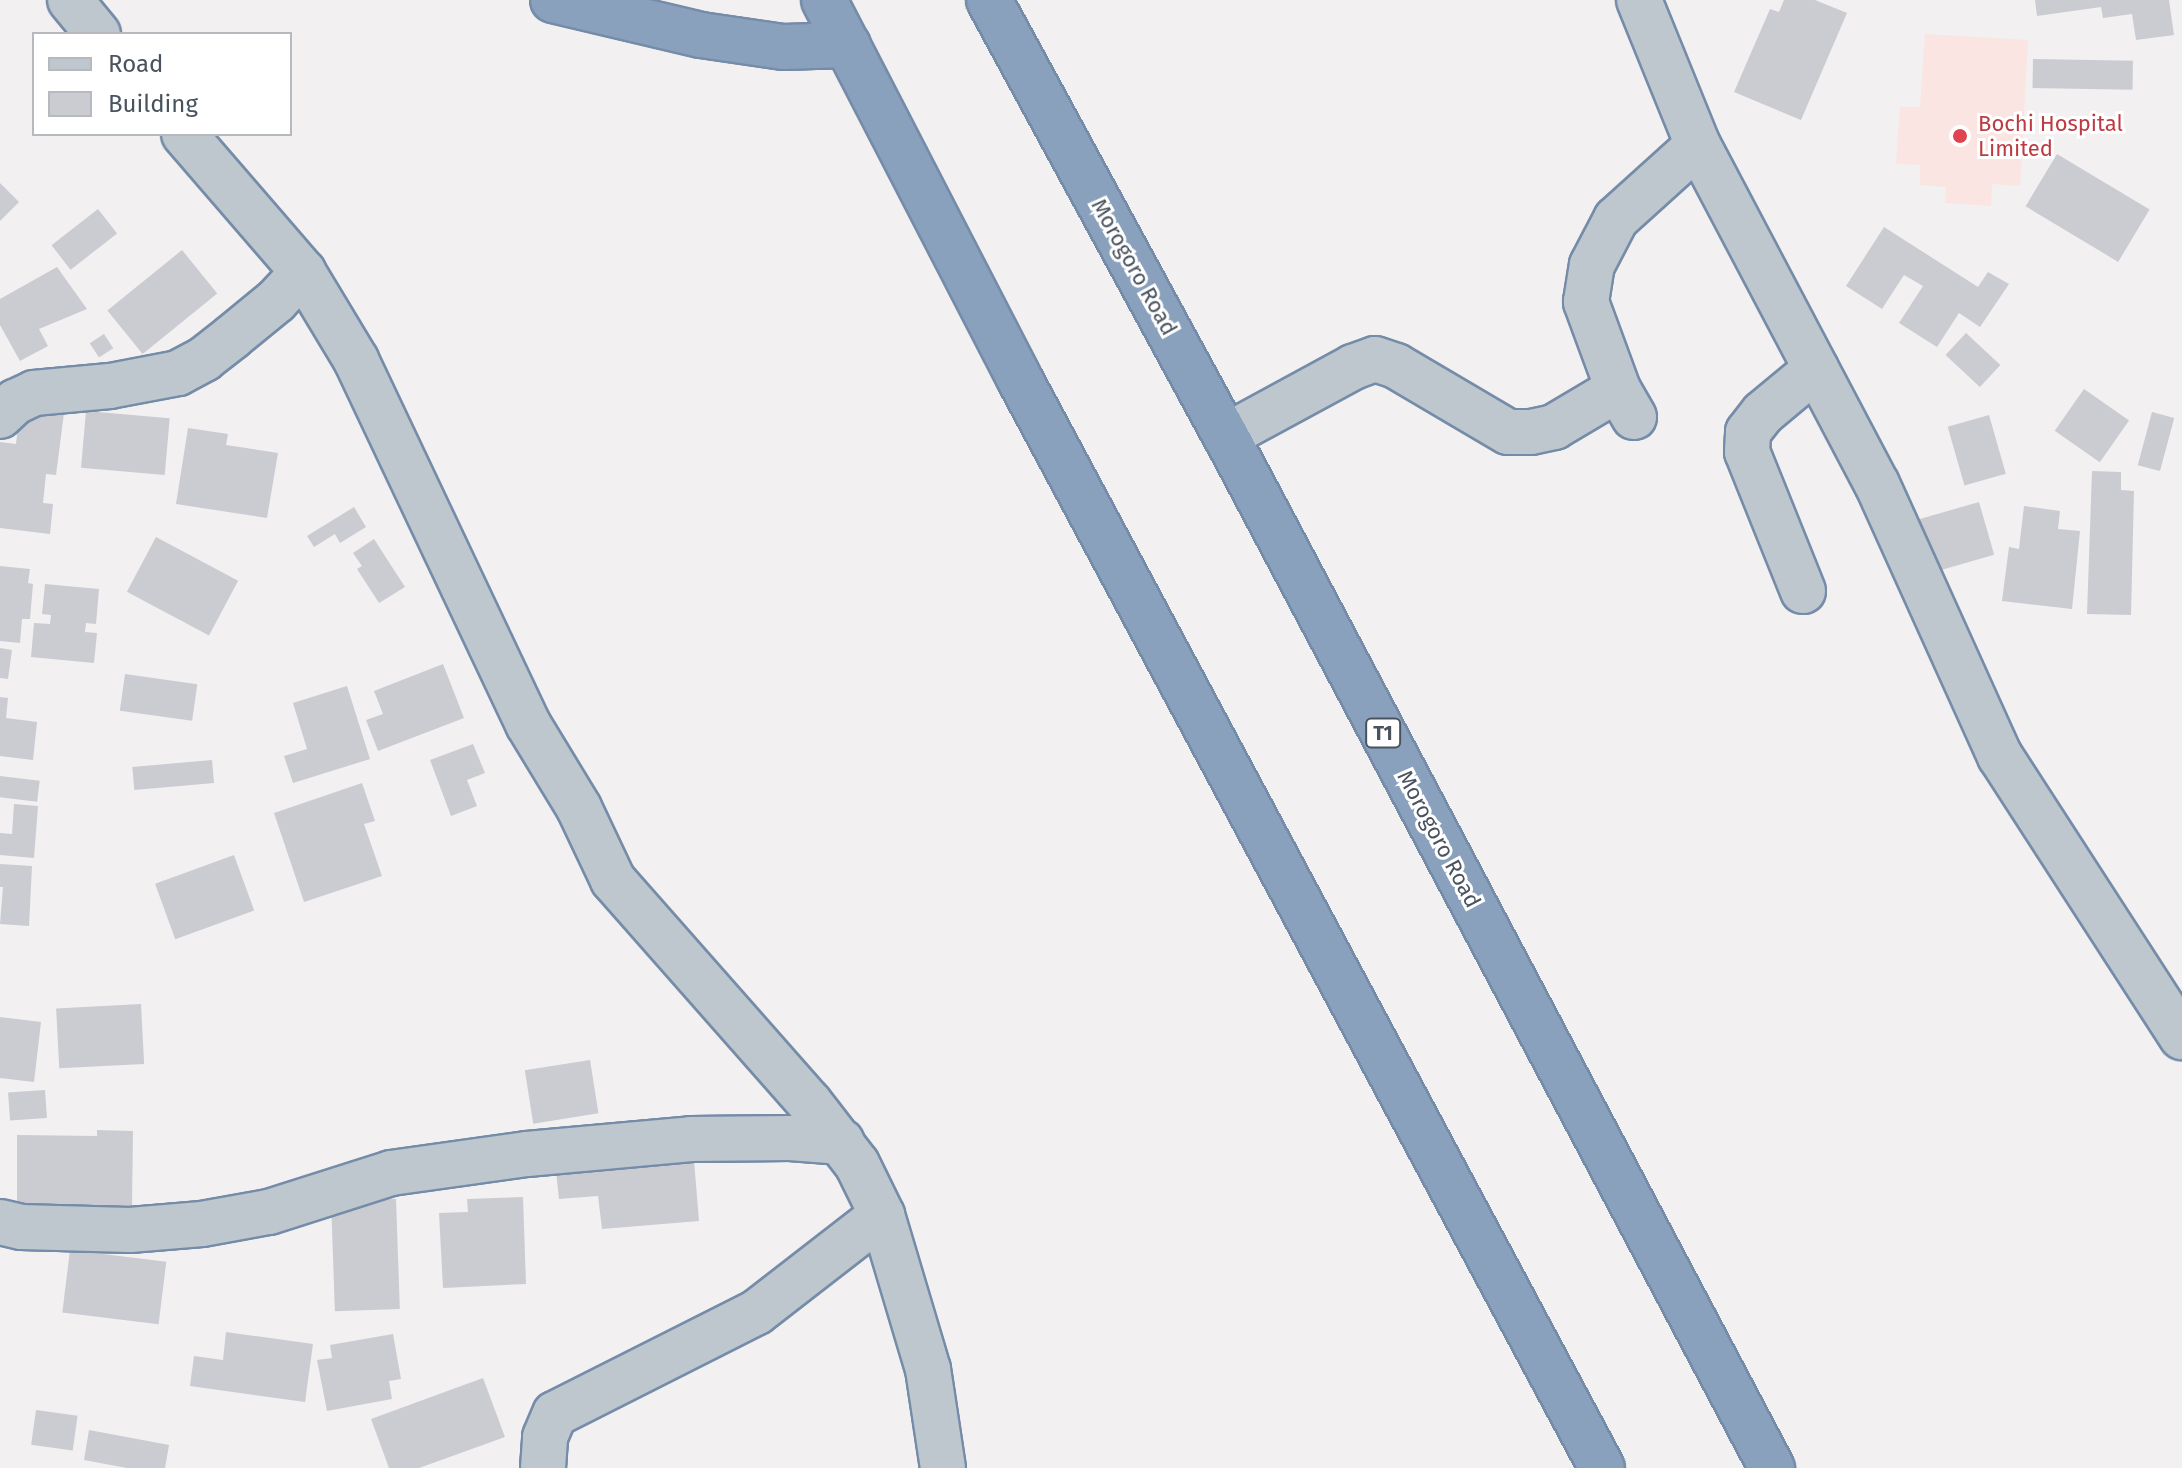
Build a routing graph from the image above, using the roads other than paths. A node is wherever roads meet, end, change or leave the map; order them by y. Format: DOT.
graph roads {
  1 [pos="70,0"];
  2 [pos="553,0"];
  3 [pos="824,0"];
  4 [pos="989,0"];
  5 [pos="1639,0"];
  6 [pos="96,32"];
  7 [pos="848,45"];
  8 [pos="186,136"];
  9 [pos="1698,145"];
  10 [pos="303,272"];
  11 [pos="1816,369"];
  12 [pos="5,404"];
  13 [pos="1226,436"];
  14 [pos="1803,591"];
  15 [pos="2182,1037"];
  16 [pos="842,1142"];
  17 [pos="882,1215"];
  18 [pos="0,1222"];
  19 [pos="543,1468"];
  20 [pos="943,1468"];
  21 [pos="1602,1468"];
  22 [pos="1772,1468"];
  1 -- 6 [label="street"];
  2 -- 7 [label="highway"];
  3 -- 7 [label="highway"];
  4 -- 13 [label="highway, Morogoro Road / T1"];
  5 -- 9 [label="street"];
  7 -- 21 [label="highway"];
  8 -- 10 [label="street"];
  9 -- 11 [label="street"];
  9 -- 13 [label="street"];
  10 -- 12 [label="street"];
  10 -- 16 [label="street"];
  11 -- 14 [label="street"];
  11 -- 15 [label="street"];
  13 -- 22 [label="highway, Morogoro Road / T1"];
  16 -- 17 [label="street"];
  16 -- 18 [label="street"];
  17 -- 19 [label="street"];
  17 -- 20 [label="street"];
}
